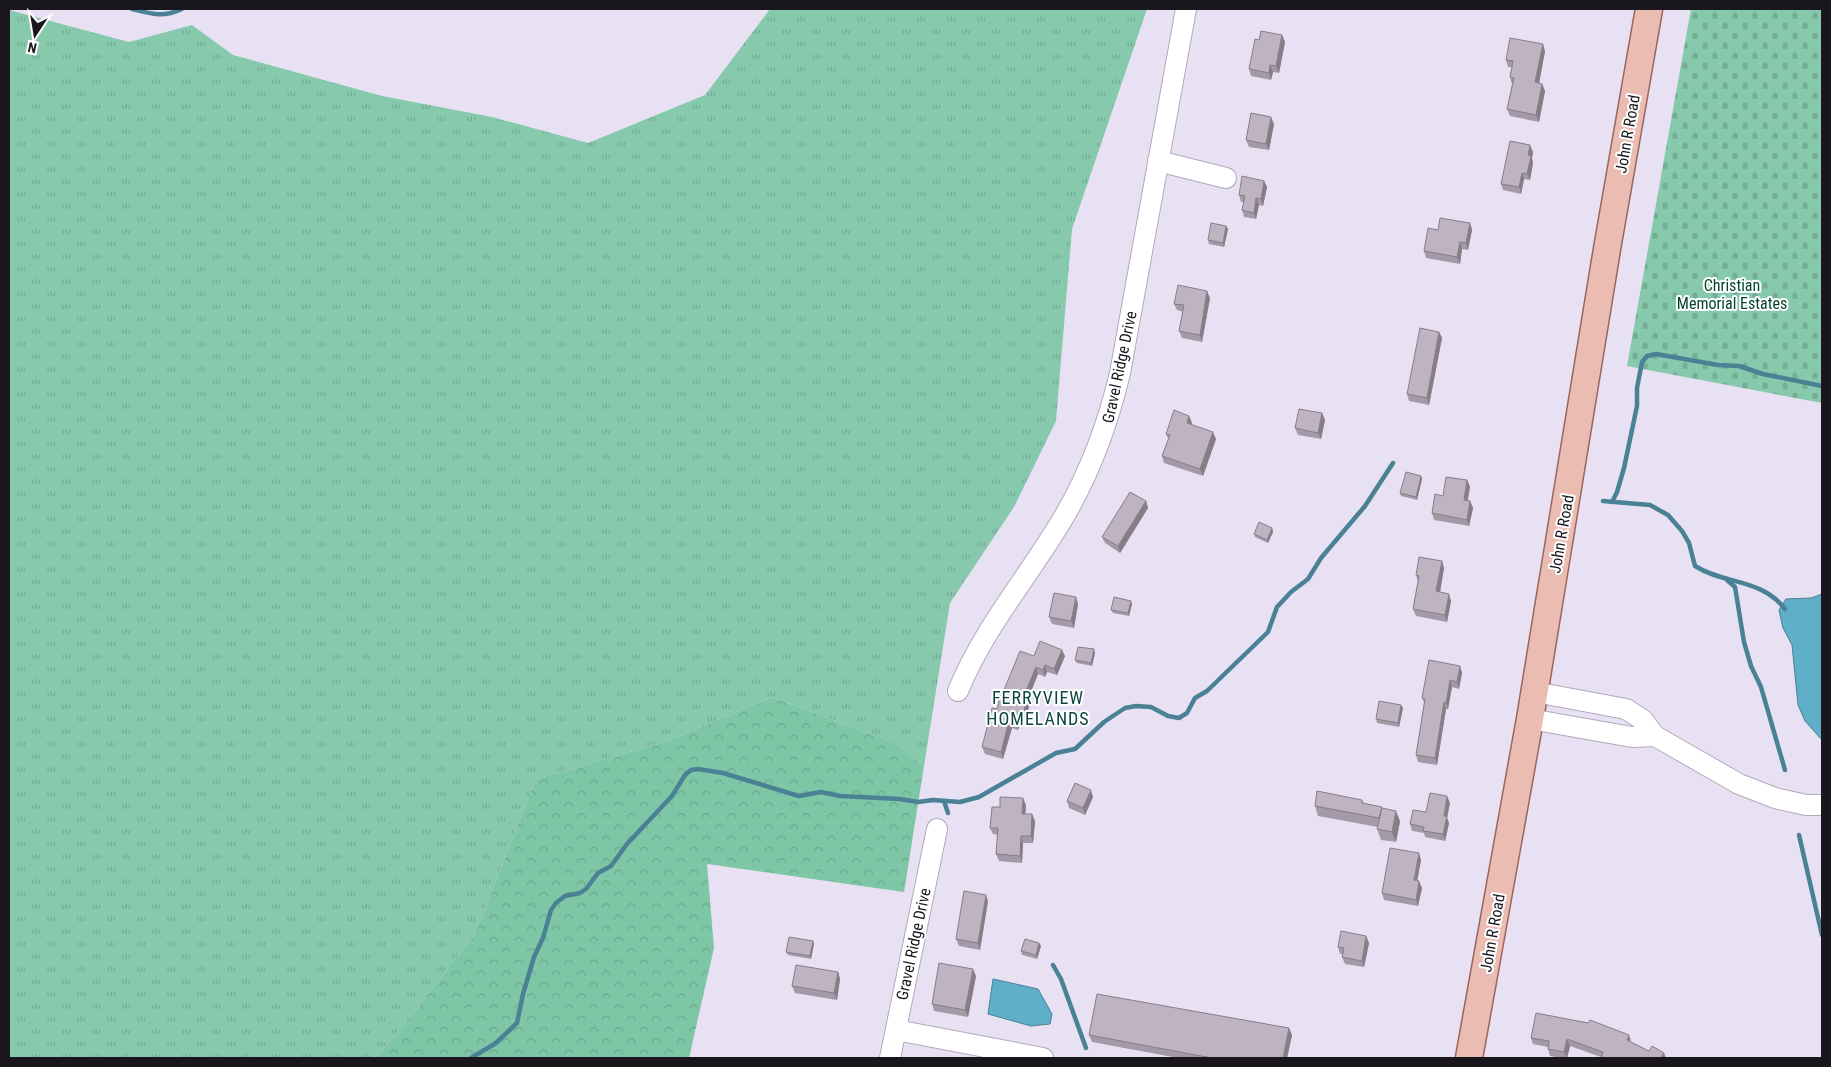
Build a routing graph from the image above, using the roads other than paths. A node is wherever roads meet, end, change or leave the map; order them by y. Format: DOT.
graph roads {
  1 [pos="1186,9"];
  2 [pos="1649,9"];
  3 [pos="1158,161"];
  4 [pos="1226,178"];
  5 [pos="958,691"];
  6 [pos="1535,692"];
  7 [pos="1530,719"];
  8 [pos="1655,736"];
  9 [pos="1822,805"];
  10 [pos="937,830"];
  11 [pos="896,1030"];
  12 [pos="890,1058"];
  13 [pos="1043,1058"];
  14 [pos="1469,1058"];
  1 -- 3 [label="street, Gravel Ridge Drive"];
  2 -- 6 [label="main road, John R Road"];
  3 -- 4 [label="street"];
  3 -- 5 [label="street, Gravel Ridge Drive"];
  6 -- 7 [label="main road, John R Road"];
  6 -- 8 [label="street"];
  7 -- 8 [label="street"];
  7 -- 14 [label="main road, John R Road"];
  8 -- 9 [label="street"];
  10 -- 11 [label="street, Gravel Ridge Drive"];
  11 -- 12 [label="street, Gravel Ridge Drive"];
  11 -- 13 [label="street"];
}
